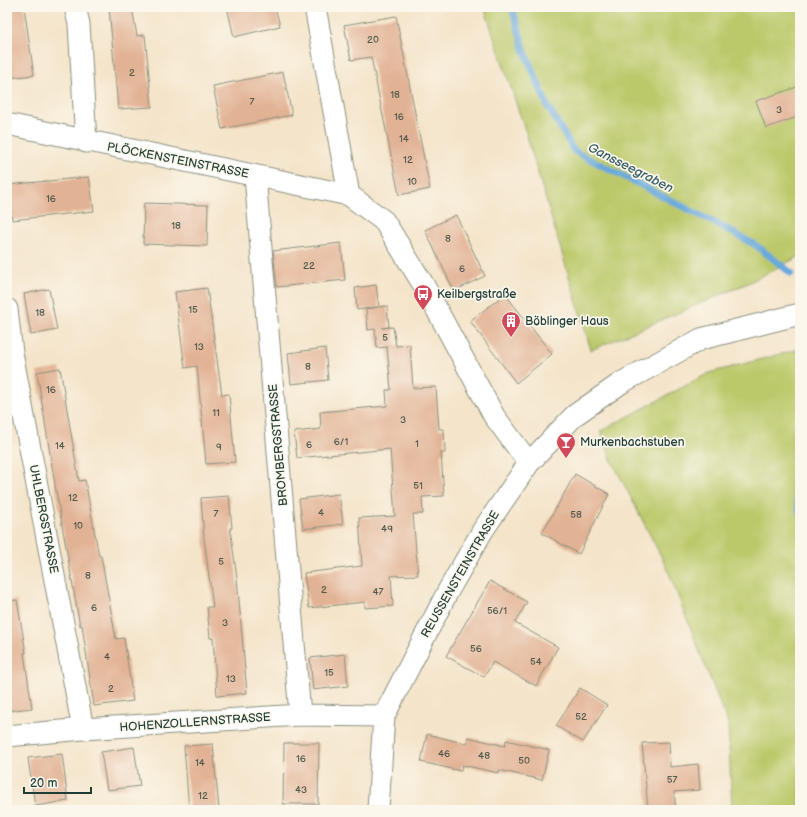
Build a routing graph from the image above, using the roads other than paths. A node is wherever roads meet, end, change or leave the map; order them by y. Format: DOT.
graph roads {
  1 [pos="75,7"];
  2 [pos="315,7"];
  3 [pos="7,124"];
  4 [pos="86,142"];
  5 [pos="255,176"];
  6 [pos="349,195"];
  7 [pos="7,308"];
  8 [pos="800,314"];
  9 [pos="528,463"];
  10 [pos="300,715"];
  11 [pos="384,716"];
  12 [pos="83,729"];
  13 [pos="7,736"];
  14 [pos="378,810"];
  1 -- 4 [label="street"];
  2 -- 6 [label="street"];
  3 -- 4 [label="street, PLÖCKENSTEINSTRASSE"];
  4 -- 5 [label="street, PLÖCKENSTEINSTRASSE"];
  5 -- 6 [label="street, PLÖCKENSTEINSTRASSE"];
  5 -- 10 [label="street, BROMBERGSTRASSE"];
  6 -- 9 [label="street"];
  7 -- 12 [label="street, UHLBERGSTRASSE"];
  8 -- 9 [label="street, REUSSENSTEINSTRASSE"];
  9 -- 11 [label="street, REUSSENSTEINSTRASSE"];
  10 -- 11 [label="street, HOHENZOLLERNSTRASSE"];
  10 -- 12 [label="street, HOHENZOLLERNSTRASSE"];
  11 -- 14 [label="street, REUSSENSTEINSTRASSE"];
  12 -- 13 [label="street, HOHENZOLLERNSTRASSE"];
}
